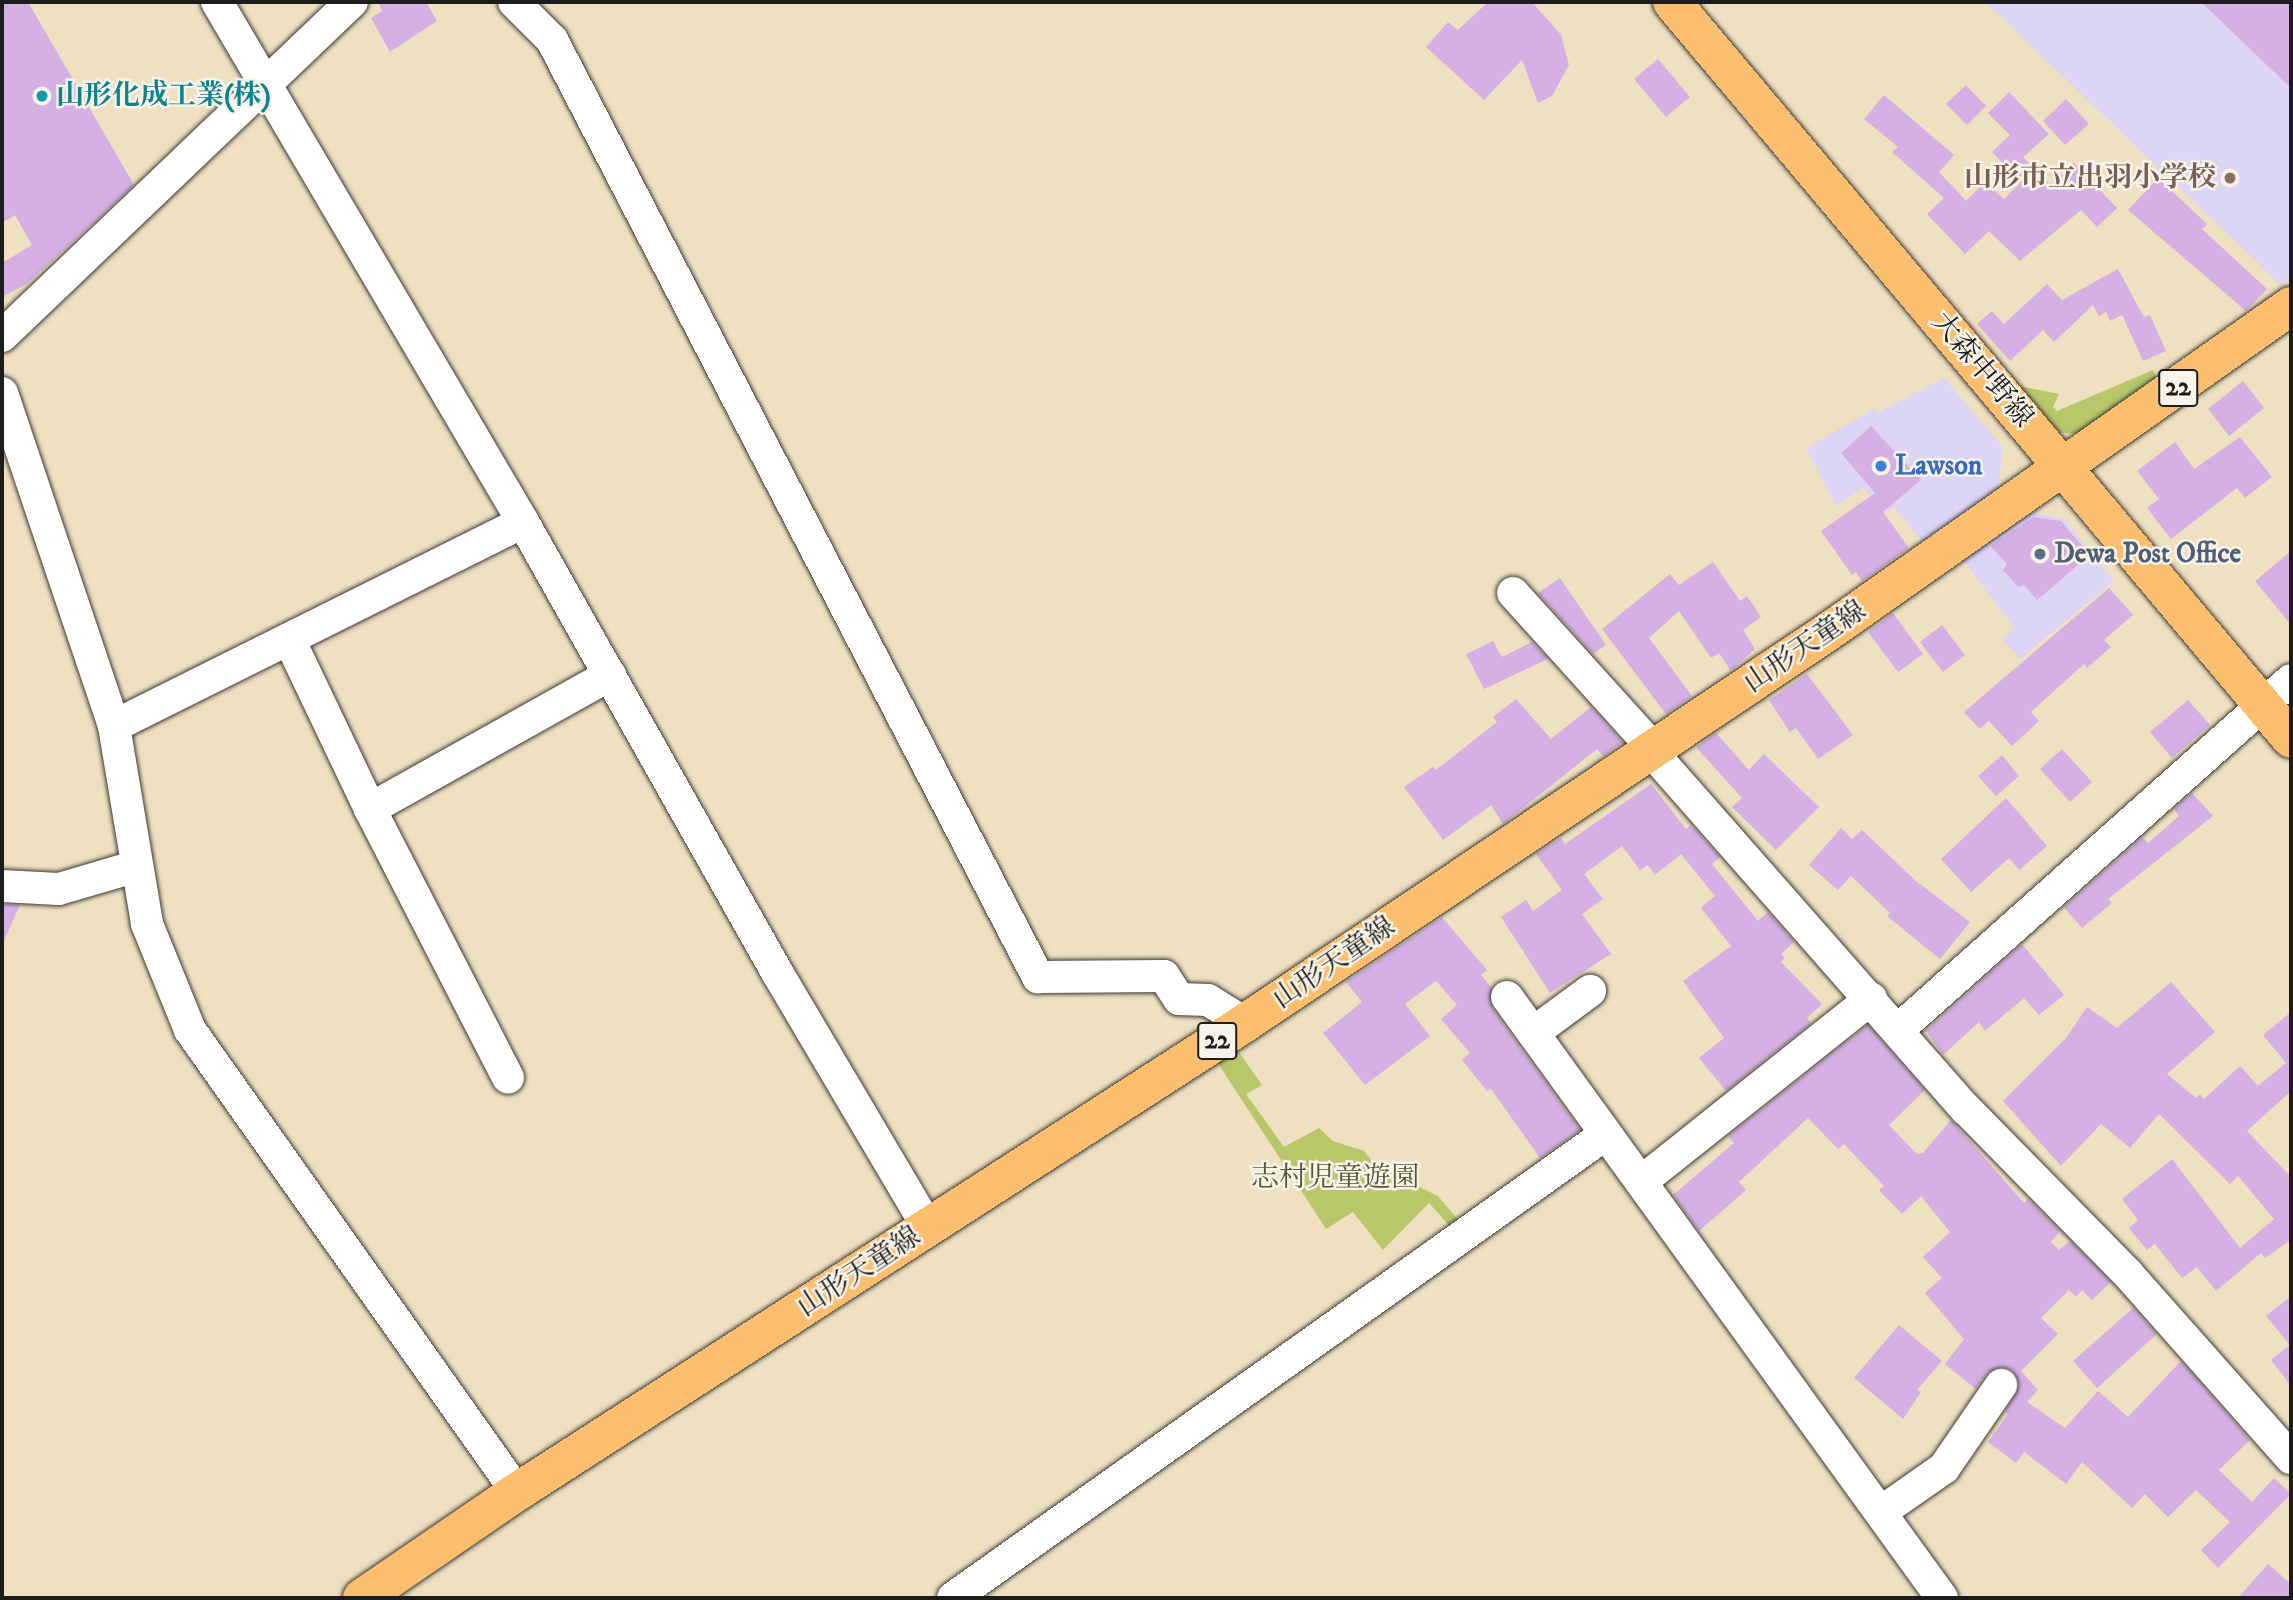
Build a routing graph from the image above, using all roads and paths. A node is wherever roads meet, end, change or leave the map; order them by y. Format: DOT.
graph roads {
  1 [pos="217,2"];
  2 [pos="352,2"];
  3 [pos="514,2"];
  4 [pos="1672,2"];
  5 [pos="264,86"];
  6 [pos="2291,306"];
  7 [pos="2,336"];
  8 [pos="2,393"];
  9 [pos="2063,470"];
  10 [pos="523,522"];
  11 [pos="1513,593"];
  12 [pos="289,639"];
  13 [pos="610,675"];
  14 [pos="2291,680"];
  15 [pos="2262,705"];
  16 [pos="114,726"];
  17 [pos="2291,738"];
  18 [pos="1653,750"];
  19 [pos="370,809"];
  20 [pos="137,866"];
  21 [pos="2,886"];
  22 [pos="1590,991"];
  23 [pos="1507,997"];
  24 [pos="1871,999"];
  25 [pos="1245,1023"];
  26 [pos="1898,1030"];
  27 [pos="1533,1033"];
  28 [pos="508,1078"];
  29 [pos="1606,1134"];
  30 [pos="1642,1181"];
  31 [pos="928,1228"];
  32 [pos="2000,1385"];
  33 [pos="2291,1458"];
  34 [pos="517,1492"];
  35 [pos="1881,1513"];
  36 [pos="362,1598"];
  37 [pos="953,1598"];
  38 [pos="1942,1598"];
  1 -- 5 [label="street"];
  2 -- 5 [label="street"];
  3 -- 25 [label="street"];
  4 -- 9 [label="main road, 大森中野線"];
  5 -- 7 [label="street"];
  5 -- 10 [label="street"];
  6 -- 9 [label="main road, 山形天童線 / 22"];
  8 -- 16 [label="street"];
  9 -- 15 [label="main road, 大森中野線"];
  9 -- 18 [label="main road, 山形天童線 / 22"];
  10 -- 12 [label="street"];
  10 -- 13 [label="street"];
  11 -- 18 [label="street"];
  12 -- 16 [label="street"];
  12 -- 19 [label="street"];
  13 -- 19 [label="street"];
  13 -- 31 [label="street"];
  14 -- 15 [label="street"];
  15 -- 17 [label="main road, 大森中野線"];
  15 -- 26 [label="street"];
  16 -- 20 [label="street"];
  18 -- 24 [label="street"];
  18 -- 25 [label="main road, 山形天童線 / 22"];
  19 -- 28 [label="street"];
  20 -- 21 [label="street"];
  20 -- 34 [label="street"];
  22 -- 27 [label="street"];
  23 -- 27 [label="street"];
  24 -- 26 [label="street"];
  24 -- 30 [label="street"];
  25 -- 31 [label="main road, 山形天童線 / 22"];
  26 -- 33 [label="street"];
  27 -- 29 [label="street"];
  29 -- 30 [label="street"];
  29 -- 37 [label="street"];
  30 -- 35 [label="street"];
  31 -- 34 [label="main road, 山形天童線 / 22"];
  32 -- 35 [label="street"];
  34 -- 36 [label="main road, 山形天童線 / 22"];
  35 -- 38 [label="street"];
}
